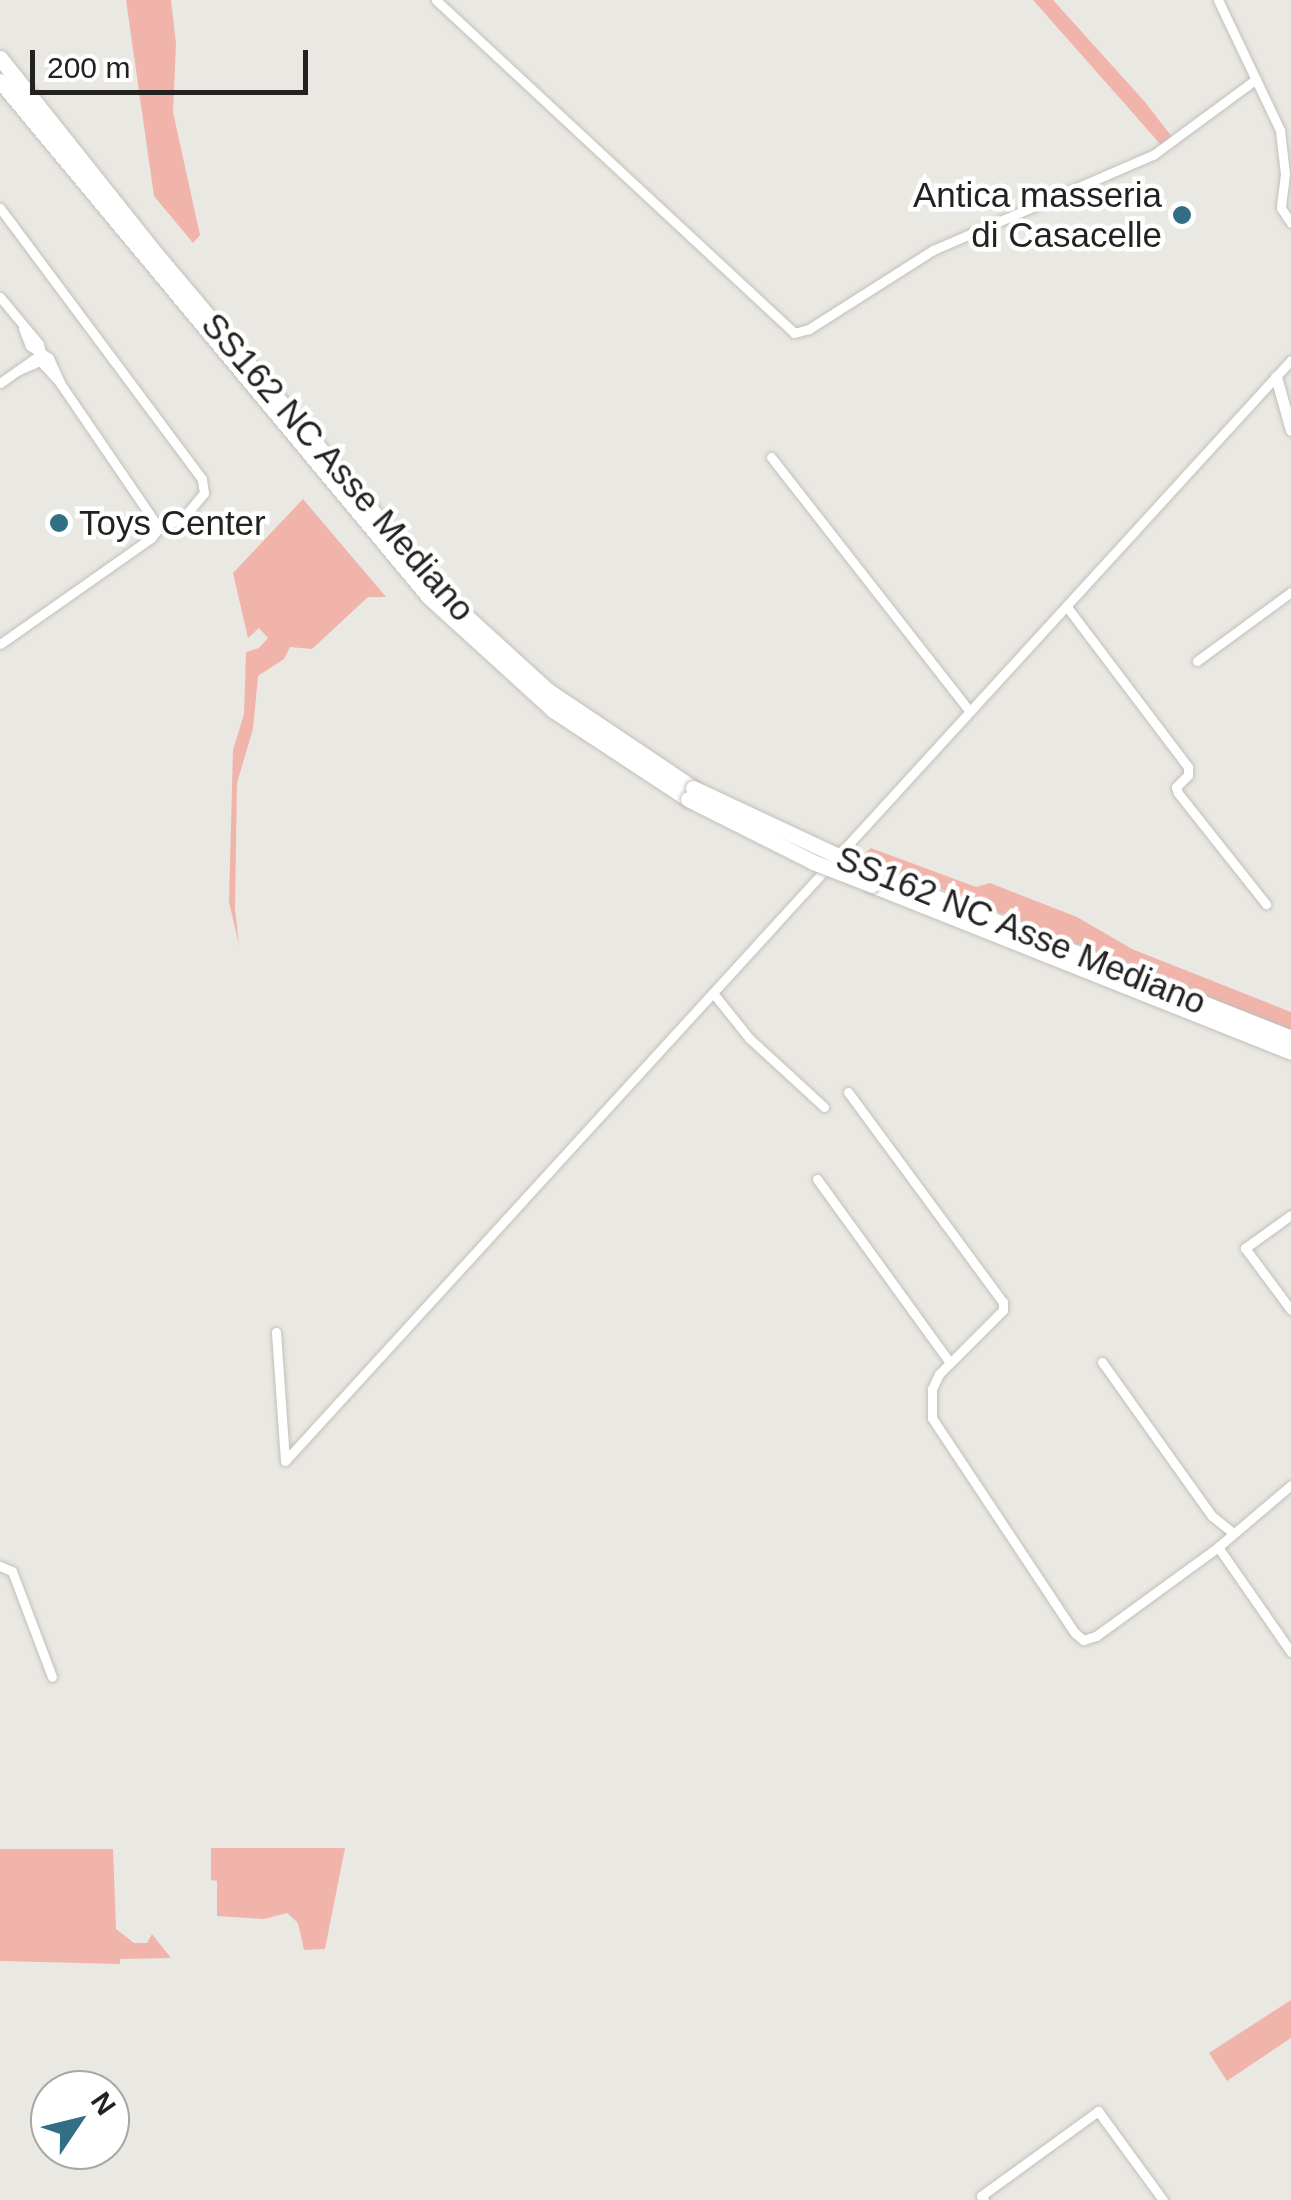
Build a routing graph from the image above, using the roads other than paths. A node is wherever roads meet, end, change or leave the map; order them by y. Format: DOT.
graph roads {
  1 [pos="436,0"];
  2 [pos="1218,0"];
  3 [pos="0,58"];
  4 [pos="1256,79"];
  5 [pos="0,81"];
  6 [pos="0,208"];
  7 [pos="1291,223"];
  8 [pos="0,297"];
  9 [pos="41,354"];
  10 [pos="1291,360"];
  11 [pos="241,366"];
  12 [pos="1276,376"];
  13 [pos="0,383"];
  14 [pos="1291,430"];
  15 [pos="771,457"];
  16 [pos="159,528"];
  17 [pos="1291,592"];
  18 [pos="1067,607"];
  19 [pos="0,644"];
  20 [pos="1197,661"];
  21 [pos="970,712"];
  22 [pos="874,879"];
  23 [pos="1266,904"];
  24 [pos="713,993"];
  25 [pos="1291,1038"];
  26 [pos="1291,1052"];
  27 [pos="848,1092"];
  28 [pos="824,1107"];
  29 [pos="817,1179"];
  30 [pos="1291,1215"];
  31 [pos="1291,1310"];
  32 [pos="276,1332"];
  33 [pos="948,1360"];
  34 [pos="1102,1362"];
  35 [pos="1291,1485"];
  36 [pos="1232,1532"];
  37 [pos="1218,1547"];
  38 [pos="0,1566"];
  39 [pos="1291,1652"];
  40 [pos="52,1676"];
  41 [pos="982,2198"];
  42 [pos="1163,2200"];
  1 -- 4 [label="street"];
  2 -- 4 [label="street"];
  3 -- 11 [label="highway, SS162 NC Asse Mediano"];
  4 -- 7 [label="street"];
  5 -- 11 [label="highway, SS162 NC Asse Mediano"];
  6 -- 16 [label="street"];
  8 -- 9 [label="street"];
  9 -- 13 [label="street"];
  9 -- 16 [label="street"];
  10 -- 12 [label="street"];
  11 -- 22 [label="highway, SS162 NC Asse Mediano, bridge"];
  12 -- 14 [label="street"];
  12 -- 18 [label="street"];
  15 -- 21 [label="street"];
  16 -- 19 [label="street"];
  17 -- 20 [label="street"];
  18 -- 21 [label="street"];
  18 -- 23 [label="street"];
  21 -- 24 [label="street"];
  22 -- 25 [label="highway, SS162 NC Asse Mediano"];
  22 -- 26 [label="highway, SS162 NC Asse Mediano"];
  24 -- 28 [label="street"];
  24 -- 32 [label="street"];
  27 -- 33 [label="street"];
  29 -- 33 [label="street"];
  30 -- 31 [label="street"];
  33 -- 37 [label="street"];
  34 -- 36 [label="street"];
  35 -- 36 [label="street"];
  36 -- 37 [label="street"];
  37 -- 39 [label="street"];
  38 -- 40 [label="street"];
  41 -- 42 [label="street"];
}
